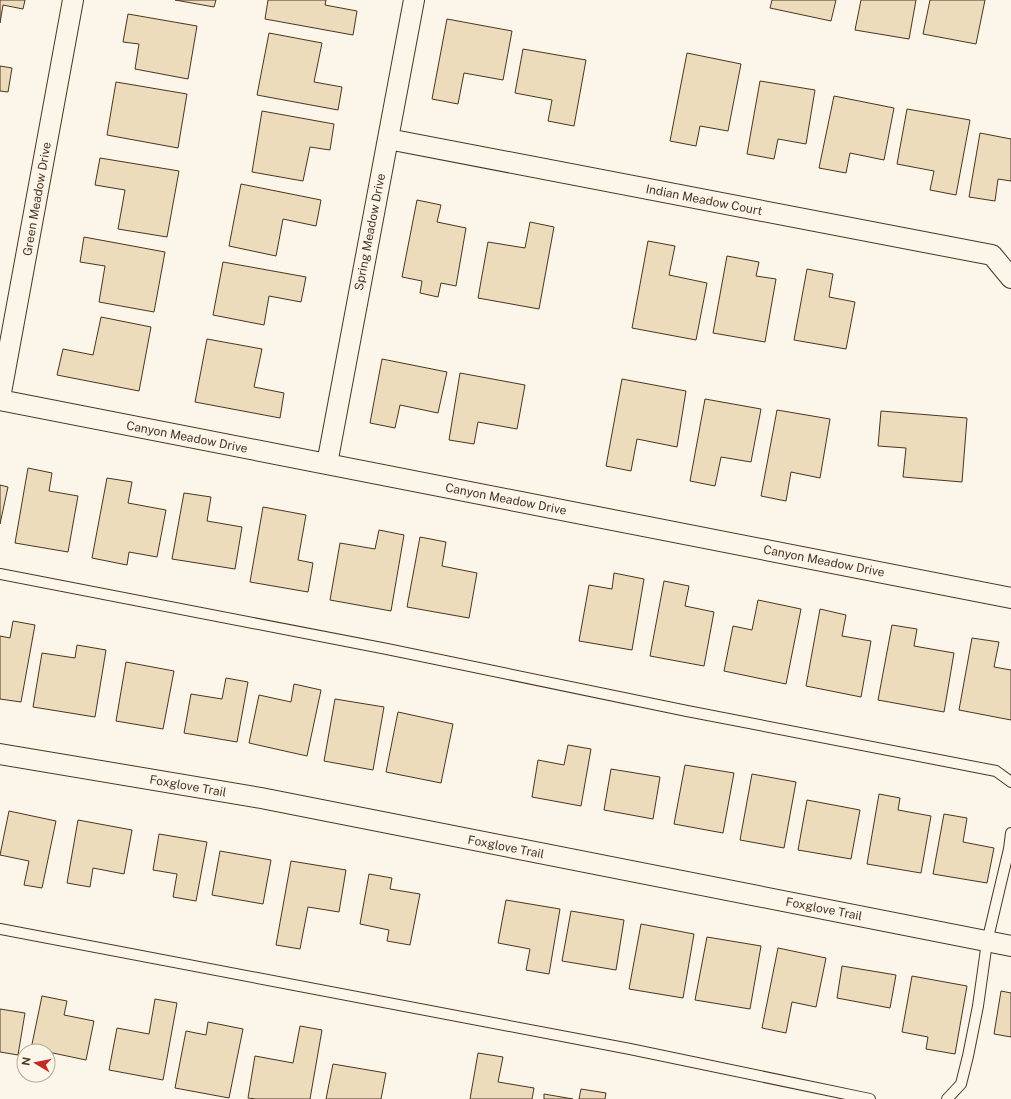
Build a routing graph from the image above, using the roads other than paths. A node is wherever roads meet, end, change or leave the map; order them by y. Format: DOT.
graph roads {
  1 [pos="74,0"];
  2 [pos="414,0"];
  3 [pos="388,138"];
  4 [pos="1011,278"];
  5 [pos="0,399"];
  6 [pos="327,464"];
  7 [pos="0,574"];
  8 [pos="1011,598"];
  9 [pos="0,754"];
  10 [pos="1011,782"];
  11 [pos="1011,833"];
  12 [pos="0,929"];
  13 [pos="987,942"];
  14 [pos="1011,946"];
  15 [pos="870,1099"];
  16 [pos="947,1099"];
  1 -- 5 [label="street, Green Meadow Drive"];
  2 -- 3 [label="street, Spring Meadow Drive"];
  3 -- 4 [label="street, Indian Meadow Court"];
  3 -- 6 [label="street, Spring Meadow Drive"];
  5 -- 6 [label="street, Canyon Meadow Drive"];
  6 -- 8 [label="street, Canyon Meadow Drive"];
  7 -- 10 [label="lane"];
  9 -- 13 [label="street, Foxglove Trail"];
  11 -- 13 [label="lane"];
  12 -- 15 [label="lane"];
  13 -- 14 [label="street, Foxglove Trail"];
  13 -- 16 [label="lane"];
}
